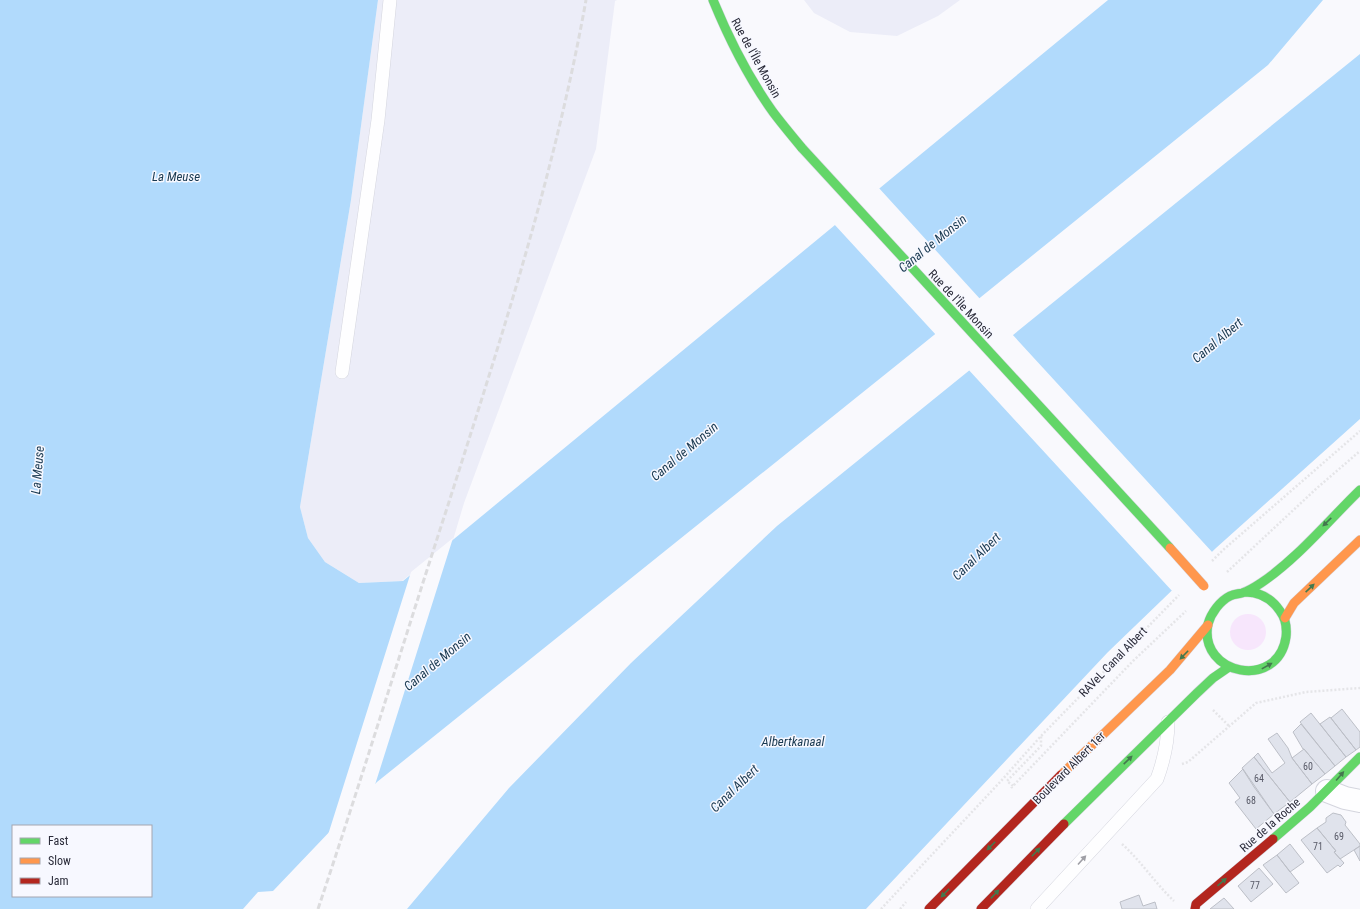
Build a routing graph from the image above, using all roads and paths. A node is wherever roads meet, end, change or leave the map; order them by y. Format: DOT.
graph roads {
  1 [pos="390,0"];
  2 [pos="713,0"];
  3 [pos="342,372"];
  4 [pos="1359,433"];
  5 [pos="1360,451"];
  6 [pos="1360,490"];
  7 [pos="1360,540"];
  8 [pos="1207,566"];
  9 [pos="1209,591"];
  10 [pos="1245,592"];
  11 [pos="1180,594"];
  12 [pos="1232,595"];
  13 [pos="1213,613"];
  14 [pos="1285,618"];
  15 [pos="1208,625"];
  16 [pos="1229,667"];
  17 [pos="1360,688"];
  18 [pos="1168,722"];
  19 [pos="1041,736"];
  20 [pos="1360,757"];
  21 [pos="1159,774"];
  22 [pos="1013,786"];
  23 [pos="1009,791"];
  24 [pos="1327,791"];
  25 [pos="1360,801"];
  26 [pos="1109,831"];
  27 [pos="910,898"];
  28 [pos="1178,904"];
  29 [pos="881,909"];
  30 [pos="900,909"];
  31 [pos="929,909"];
  32 [pos="981,909"];
  33 [pos="1037,909"];
  34 [pos="1195,909"];
  1 -- 3 [label="lane"];
  2 -- 9 [label="main road, Rue de l'Île Monsin, bridge"];
  4 -- 8 [label="path"];
  5 -- 9 [label="path"];
  6 -- 10 [label="main road, one-way"];
  14 -- 7 [label="main road, one-way"];
  9 -- 12 [label="main road"];
  9 -- 13 [label="main road, Rue de l'Île Monsin"];
  9 -- 22 [label="path"];
  10 -- 12 [label="main road"];
  10 -- 14 [label="main road"];
  11 -- 19 [label="path, RAVeL Canal Albert"];
  12 -- 13 [label="main road"];
  13 -- 15 [label="main road"];
  16 -- 14 [label="main road, one-way"];
  15 -- 16 [label="main road"];
  15 -- 31 [label="main road, Boulevard Albert 1er, one-way"];
  16 -- 18 [label="main road"];
  17 -- 21 [label="path"];
  18 -- 21 [label="lane"];
  32 -- 18 [label="main road, one-way"];
  19 -- 22 [label="path"];
  19 -- 29 [label="path, RAVeL Canal Albert"];
  24 -- 20 [label="main road, Rue de la Roche, one-way"];
  21 -- 26 [label="lane"];
  22 -- 23 [label="path"];
  24 -- 25 [label="street"];
  34 -- 24 [label="main road, Rue de la Roche, one-way"];
  26 -- 28 [label="path"];
  33 -- 26 [label="lane, one-way"];
  27 -- 30 [label="path"];
}
